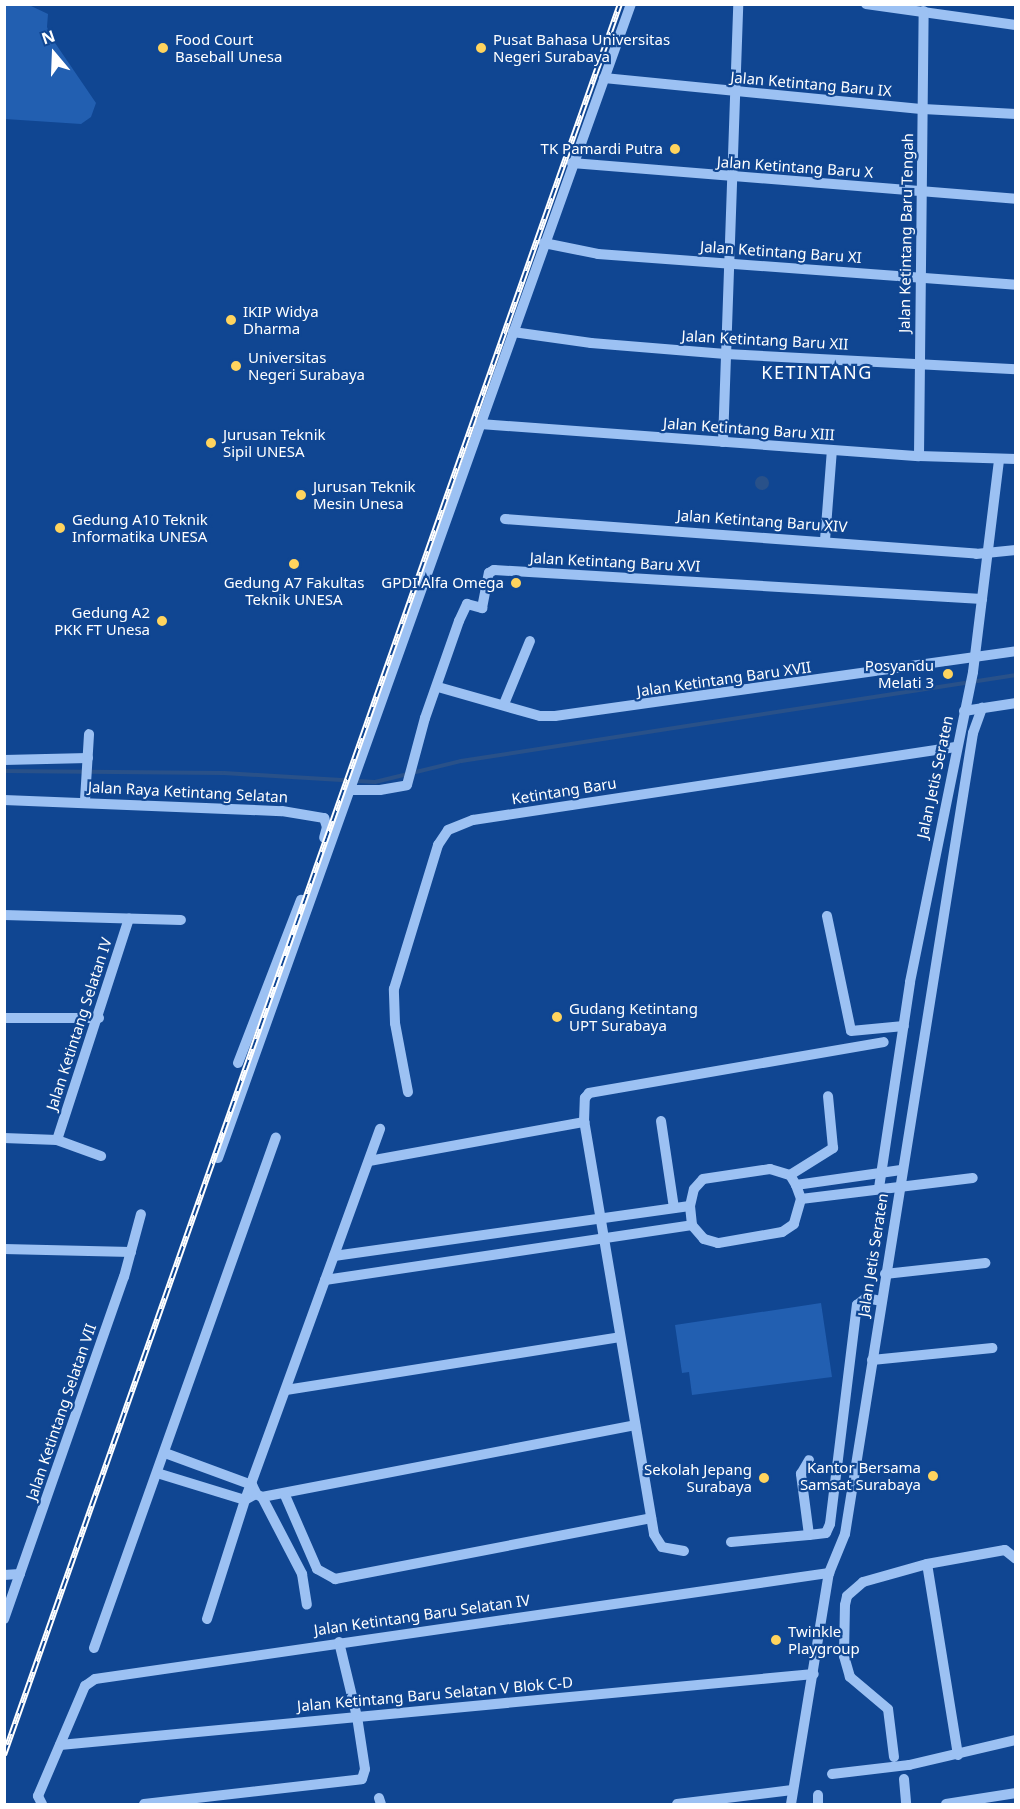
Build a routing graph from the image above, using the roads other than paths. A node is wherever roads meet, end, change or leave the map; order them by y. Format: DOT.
graph roads {
  1 [pos="631,4"];
  2 [pos="738,4"];
  3 [pos="866,4"];
  4 [pos="924,10"];
  5 [pos="1016,25"];
  6 [pos="604,78"];
  7 [pos="735,92"];
  8 [pos="923,110"];
  9 [pos="1016,114"];
  10 [pos="572,163"];
  11 [pos="732,177"];
  12 [pos="922,191"];
  13 [pos="1016,199"];
  14 [pos="544,243"];
  15 [pos="729,264"];
  16 [pos="921,278"];
  17 [pos="1016,285"];
  18 [pos="513,332"];
  19 [pos="726,354"];
  20 [pos="920,364"];
  21 [pos="1016,369"];
  22 [pos="480,424"];
  23 [pos="723,442"];
  24 [pos="832,450"];
  25 [pos="919,456"];
  26 [pos="1016,459"];
  27 [pos="999,460"];
  28 [pos="505,519"];
  29 [pos="825,540"];
  30 [pos="1016,550"];
  31 [pos="988,554"];
  32 [pos="982,599"];
  33 [pos="530,641"];
  34 [pos="1016,651"];
  35 [pos="975,657"];
  36 [pos="438,687"];
  37 [pos="1016,703"];
  38 [pos="504,704"];
  39 [pos="965,706"];
  40 [pos="982,708"];
  41 [pos="89,734"];
  42 [pos="956,747"];
  43 [pos="88,758"];
  44 [pos="4,760"];
  45 [pos="349,786"];
  46 [pos="85,794"];
  47 [pos="4,800"];
  48 [pos="4,915"];
  49 [pos="827,916"];
  50 [pos="129,918"];
  51 [pos="181,920"];
  52 [pos="4,1018"];
  53 [pos="99,1018"];
  54 [pos="904,1026"];
  55 [pos="884,1042"];
  56 [pos="238,1063"];
  57 [pos="408,1092"];
  58 [pos="828,1096"];
  59 [pos="661,1121"];
  60 [pos="584,1122"];
  61 [pos="380,1129"];
  62 [pos="276,1137"];
  63 [pos="4,1138"];
  64 [pos="57,1140"];
  65 [pos="101,1156"];
  66 [pos="218,1158"];
  67 [pos="369,1161"];
  68 [pos="901,1170"];
  69 [pos="882,1173"];
  70 [pos="789,1175"];
  71 [pos="973,1178"];
  72 [pos="796,1185"];
  73 [pos="899,1186"];
  74 [pos="879,1188"];
  75 [pos="801,1199"];
  76 [pos="690,1206"];
  77 [pos="674,1208"];
  78 [pos="141,1214"];
  79 [pos="601,1218"];
  80 [pos="692,1225"];
  81 [pos="604,1238"];
  82 [pos="4,1249"];
  83 [pos="131,1252"];
  84 [pos="334,1256"];
  85 [pos="985,1263"];
  86 [pos="885,1274"];
  87 [pos="325,1280"];
  88 [pos="881,1301"];
  89 [pos="620,1337"];
  90 [pos="992,1348"];
  91 [pos="872,1360"];
  92 [pos="286,1390"];
  93 [pos="635,1425"];
  94 [pos="165,1452"];
  95 [pos="808,1460"];
  96 [pos="157,1473"];
  97 [pos="257,1492"];
  98 [pos="284,1492"];
  99 [pos="245,1500"];
  100 [pos="651,1518"];
  101 [pos="809,1535"];
  102 [pos="731,1542"];
  103 [pos="684,1551"];
  104 [pos="1016,1559"];
  105 [pos="927,1564"];
  106 [pos="829,1573"];
  107 [pos="20,1574"];
  108 [pos="4,1575"];
  109 [pos="307,1605"];
  110 [pos="4,1619"];
  111 [pos="207,1619"];
  112 [pos="339,1642"];
  113 [pos="94,1648"];
  114 [pos="814,1674"];
  115 [pos="357,1717"];
  116 [pos="1016,1740"];
  117 [pos="60,1745"];
  118 [pos="958,1755"];
  119 [pos="894,1757"];
  120 [pos="832,1774"];
  121 [pos="904,1779"];
  122 [pos="792,1790"];
  123 [pos="1016,1793"];
  124 [pos="42,1804"];
  125 [pos="144,1804"];
  126 [pos="677,1804"];
  127 [pos="791,1804"];
  128 [pos="906,1804"];
  129 [pos="946,1804"];
  1 -- 6 [label="street"];
  2 -- 7 [label="street"];
  3 -- 4 [label="street"];
  4 -- 5 [label="street"];
  4 -- 8 [label="street, Jalan Ketintang Baru Tengah"];
  6 -- 7 [label="street, Jalan Ketintang Baru IX"];
  6 -- 10 [label="street"];
  7 -- 8 [label="street, Jalan Ketintang Baru IX"];
  7 -- 11 [label="street"];
  8 -- 9 [label="street, Jalan Ketintang Baru IX"];
  8 -- 12 [label="street, Jalan Ketintang Baru Tengah"];
  10 -- 11 [label="street, Jalan Ketintang Baru X"];
  10 -- 14 [label="street"];
  11 -- 12 [label="street, Jalan Ketintang Baru X"];
  11 -- 15 [label="street"];
  12 -- 13 [label="street, Jalan Ketintang Baru X"];
  12 -- 16 [label="street, Jalan Ketintang Baru Tengah"];
  14 -- 15 [label="street, Jalan Ketintang Baru XI"];
  14 -- 18 [label="street"];
  15 -- 16 [label="street, Jalan Ketintang Baru XI"];
  15 -- 19 [label="street"];
  16 -- 17 [label="street, Jalan Ketintang Baru XI"];
  16 -- 20 [label="street, Jalan Ketintang Baru Tengah"];
  18 -- 19 [label="street, Jalan Ketintang Baru XII"];
  18 -- 22 [label="street"];
  19 -- 20 [label="street, Jalan Ketintang Baru XII"];
  19 -- 23 [label="street"];
  20 -- 21 [label="street, Jalan Ketintang Baru XII"];
  20 -- 25 [label="street, Jalan Ketintang Baru Tengah"];
  22 -- 23 [label="street, Jalan Ketintang Baru XIII"];
  22 -- 45 [label="street"];
  23 -- 24 [label="street, Jalan Ketintang Baru XIII"];
  24 -- 25 [label="street, Jalan Ketintang Baru XIII"];
  24 -- 29 [label="street"];
  25 -- 27 [label="street, Jalan Ketintang Baru XIII"];
  26 -- 27 [label="street, Jalan Ketintang Baru XIII"];
  27 -- 31 [label="street, Jalan Jetis Seraten"];
  28 -- 29 [label="street, Jalan Ketintang Baru XIV"];
  29 -- 31 [label="street, Jalan Ketintang Baru XIV"];
  30 -- 31 [label="street, Jalan Ketintang Baru XIV"];
  31 -- 32 [label="street, Jalan Jetis Seraten"];
  32 -- 35 [label="street, Jalan Jetis Seraten"];
  32 -- 36 [label="street, Jalan Ketintang Baru XVI"];
  33 -- 38 [label="street"];
  34 -- 35 [label="street, Jalan Ketintang Baru XVII"];
  35 -- 38 [label="street, Jalan Ketintang Baru XVII"];
  35 -- 39 [label="street, Jalan Jetis Seraten"];
  36 -- 38 [label="street, Jalan Ketintang Baru XVII"];
  36 -- 45 [label="street, Jalan Ketintang Baru XVI"];
  37 -- 40 [label="street"];
  39 -- 40 [label="street"];
  39 -- 42 [label="street, Jalan Jetis Seraten"];
  40 -- 68 [label="street, Jalan Jetis Seraten"];
  41 -- 43 [label="street"];
  42 -- 54 [label="street, Jalan Jetis Seraten"];
  42 -- 57 [label="street, Ketintang Baru"];
  43 -- 44 [label="street"];
  43 -- 46 [label="street"];
  45 -- 66 [label="street"];
  46 -- 47 [label="street, Jalan Raya Ketintang Selatan"];
  46 -- 56 [label="street, Jalan Raya Ketintang Selatan"];
  48 -- 50 [label="street"];
  49 -- 54 [label="street"];
  50 -- 51 [label="street"];
  50 -- 53 [label="street, Jalan Ketintang Selatan IV"];
  52 -- 53 [label="street"];
  53 -- 64 [label="street, Jalan Ketintang Selatan IV"];
  54 -- 69 [label="street, Jalan Jetis Seraten"];
  55 -- 60 [label="street"];
  58 -- 70 [label="street"];
  59 -- 77 [label="street"];
  60 -- 67 [label="street"];
  60 -- 79 [label="street"];
  61 -- 67 [label="street"];
  62 -- 94 [label="street"];
  63 -- 64 [label="street"];
  64 -- 65 [label="street"];
  67 -- 84 [label="street"];
  68 -- 69 [label="street"];
  68 -- 73 [label="street, Jalan Jetis Seraten"];
  69 -- 72 [label="street"];
  69 -- 74 [label="street, Jalan Jetis Seraten"];
  70 -- 72 [label="street"];
  70 -- 76 [label="street"];
  71 -- 73 [label="street"];
  72 -- 75 [label="street"];
  73 -- 74 [label="street"];
  73 -- 86 [label="street, Jalan Jetis Seraten"];
  74 -- 75 [label="street"];
  75 -- 80 [label="street"];
  76 -- 77 [label="street"];
  76 -- 80 [label="street"];
  77 -- 79 [label="street"];
  78 -- 83 [label="street, Jalan Ketintang Selatan VII"];
  79 -- 81 [label="street"];
  79 -- 84 [label="street"];
  80 -- 81 [label="street"];
  81 -- 87 [label="street"];
  81 -- 89 [label="street"];
  82 -- 83 [label="street"];
  83 -- 107 [label="street, Jalan Ketintang Selatan VII"];
  84 -- 87 [label="street"];
  85 -- 86 [label="street"];
  86 -- 88 [label="street, Jalan Jetis Seraten"];
  87 -- 92 [label="street"];
  88 -- 91 [label="street, Jalan Jetis Seraten"];
  88 -- 101 [label="street"];
  89 -- 92 [label="street"];
  89 -- 93 [label="street"];
  90 -- 91 [label="street"];
  91 -- 106 [label="street, Jalan Jetis Seraten"];
  92 -- 97 [label="street"];
  93 -- 98 [label="street"];
  93 -- 100 [label="street"];
  94 -- 96 [label="street"];
  94 -- 97 [label="street"];
  95 -- 101 [label="street"];
  96 -- 99 [label="street"];
  96 -- 113 [label="street"];
  97 -- 98 [label="street"];
  97 -- 99 [label="street"];
  97 -- 109 [label="street"];
  98 -- 100 [label="street"];
  99 -- 111 [label="street"];
  100 -- 103 [label="street"];
  101 -- 102 [label="street"];
  104 -- 105 [label="street"];
  105 -- 118 [label="street"];
  105 -- 119 [label="street"];
  106 -- 112 [label="street, Jalan Ketintang Baru Selatan IV"];
  106 -- 114 [label="street, Jalan Jetis Seraten"];
  107 -- 108 [label="street"];
  107 -- 110 [label="street, Jalan Ketintang Selatan VII"];
  112 -- 115 [label="street"];
  112 -- 117 [label="street, Jalan Ketintang Baru Selatan IV"];
  114 -- 115 [label="street, Jalan Ketintang Baru Selatan V Blok C-D"];
  114 -- 122 [label="street, Jalan Jetis Seraten"];
  115 -- 117 [label="street, Jalan Ketintang Baru Selatan V Blok C-D"];
  115 -- 125 [label="street"];
  116 -- 118 [label="street"];
  117 -- 124 [label="street, Jalan Ketintang Baru Selatan IV"];
  118 -- 120 [label="street"];
  121 -- 128 [label="street"];
  122 -- 126 [label="street"];
  122 -- 127 [label="street, Jalan Jetis Seraten"];
  123 -- 129 [label="street"];
}
